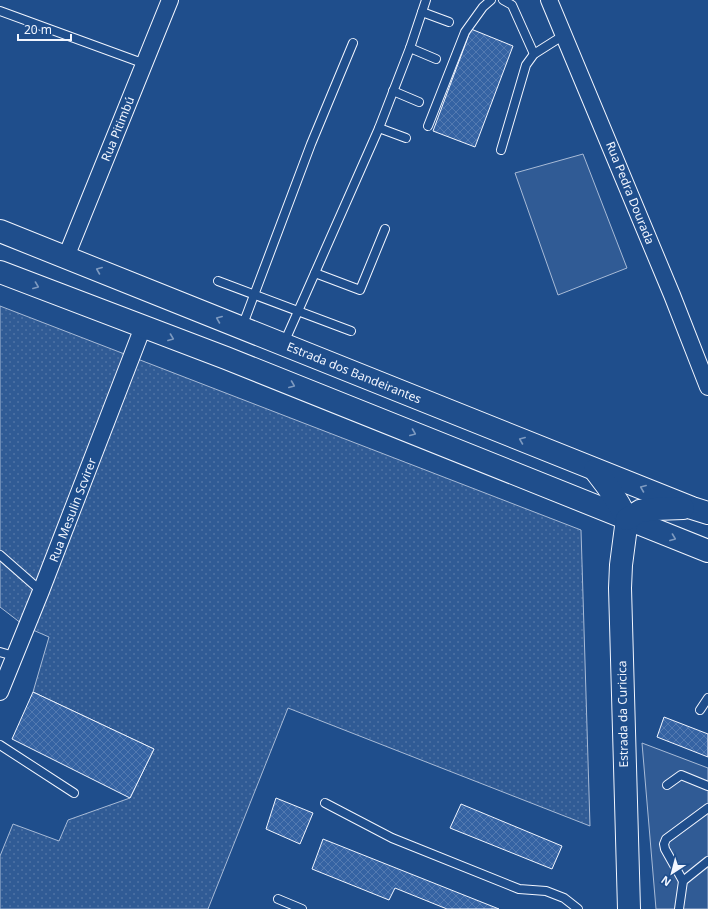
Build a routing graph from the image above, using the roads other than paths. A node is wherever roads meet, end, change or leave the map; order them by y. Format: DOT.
graph roads {
  1 [pos="170,0"];
  2 [pos="426,0"];
  3 [pos="491,0"];
  4 [pos="503,0"];
  5 [pos="549,0"];
  6 [pos="0,11"];
  7 [pos="422,12"];
  8 [pos="449,22"];
  9 [pos="564,35"];
  10 [pos="353,43"];
  11 [pos="410,48"];
  12 [pos="534,54"];
  13 [pos="436,59"];
  14 [pos="145,64"];
  15 [pos="393,91"];
  16 [pos="419,102"];
  17 [pos="428,126"];
  18 [pos="379,128"];
  19 [pos="406,138"];
  20 [pos="501,150"];
  21 [pos="385,229"];
  22 [pos="0,231"];
  23 [pos="66,257"];
  24 [pos="0,272"];
  25 [pos="315,273"];
  26 [pos="218,281"];
  27 [pos="254,296"];
  28 [pos="298,312"];
  29 [pos="143,327"];
  30 [pos="241,328"];
  31 [pos="351,331"];
  32 [pos="283,345"];
  33 [pos="708,387"];
  34 [pos="593,468"];
  35 [pos="703,510"];
  36 [pos="627,519"];
  37 [pos="708,551"];
  38 [pos="0,555"];
  39 [pos="41,591"];
  40 [pos="7,654"];
  41 [pos="0,692"];
  42 [pos="708,698"];
  43 [pos="700,710"];
  44 [pos="0,745"];
  45 [pos="667,785"];
  46 [pos="708,786"];
  47 [pos="74,793"];
  48 [pos="325,803"];
  49 [pos="708,808"];
  50 [pos="708,861"];
  51 [pos="683,881"];
  52 [pos="278,899"];
  53 [pos="302,909"];
  54 [pos="578,909"];
  55 [pos="629,909"];
  56 [pos="679,909"];
  1 -- 14 [label="street, Rua Pitimbú"];
  2 -- 7 [label="lane"];
  3 -- 17 [label="lane"];
  4 -- 12 [label="lane"];
  5 -- 9 [label="street, Rua Pedra Dourada"];
  6 -- 14 [label="lane"];
  7 -- 8 [label="lane"];
  7 -- 11 [label="lane"];
  9 -- 12 [label="lane"];
  9 -- 33 [label="street, Rua Pedra Dourada"];
  10 -- 27 [label="lane"];
  11 -- 13 [label="lane"];
  11 -- 15 [label="lane"];
  12 -- 20 [label="lane"];
  14 -- 23 [label="street, Rua Pitimbú"];
  15 -- 16 [label="lane"];
  15 -- 18 [label="lane"];
  18 -- 19 [label="lane"];
  18 -- 25 [label="lane"];
  21 -- 25 [label="lane"];
  22 -- 23 [label="main road, Estrada dos Bandeirantes"];
  30 -- 23 [label="main road, Estrada dos Bandeirantes, one-way"];
  24 -- 29 [label="main road, one-way"];
  25 -- 28 [label="lane"];
  26 -- 27 [label="lane"];
  27 -- 28 [label="lane"];
  27 -- 30 [label="lane"];
  28 -- 31 [label="lane"];
  28 -- 32 [label="lane"];
  29 -- 36 [label="main road, one-way"];
  29 -- 39 [label="street, Rua Mesulin Scvirer"];
  30 -- 32 [label="main road, Estrada dos Bandeirantes"];
  34 -- 32 [label="main road, Estrada dos Bandeirantes, one-way"];
  35 -- 34 [label="main road, Estrada dos Bandeirantes, one-way"];
  34 -- 36 [label="main road"];
  35 -- 36 [label="main road"];
  36 -- 37 [label="main road, one-way"];
  36 -- 55 [label="main road, Estrada da Curicica"];
  38 -- 39 [label="lane"];
  39 -- 40 [label="street, Rua Mesulin Scvirer"];
  40 -- 41 [label="street, Rua Mesulin Scvirer"];
  42 -- 43 [label="lane"];
  44 -- 47 [label="lane"];
  45 -- 46 [label="lane"];
  48 -- 54 [label="lane"];
  49 -- 51 [label="lane"];
  50 -- 51 [label="lane"];
  51 -- 56 [label="lane"];
  52 -- 53 [label="lane"];
}
